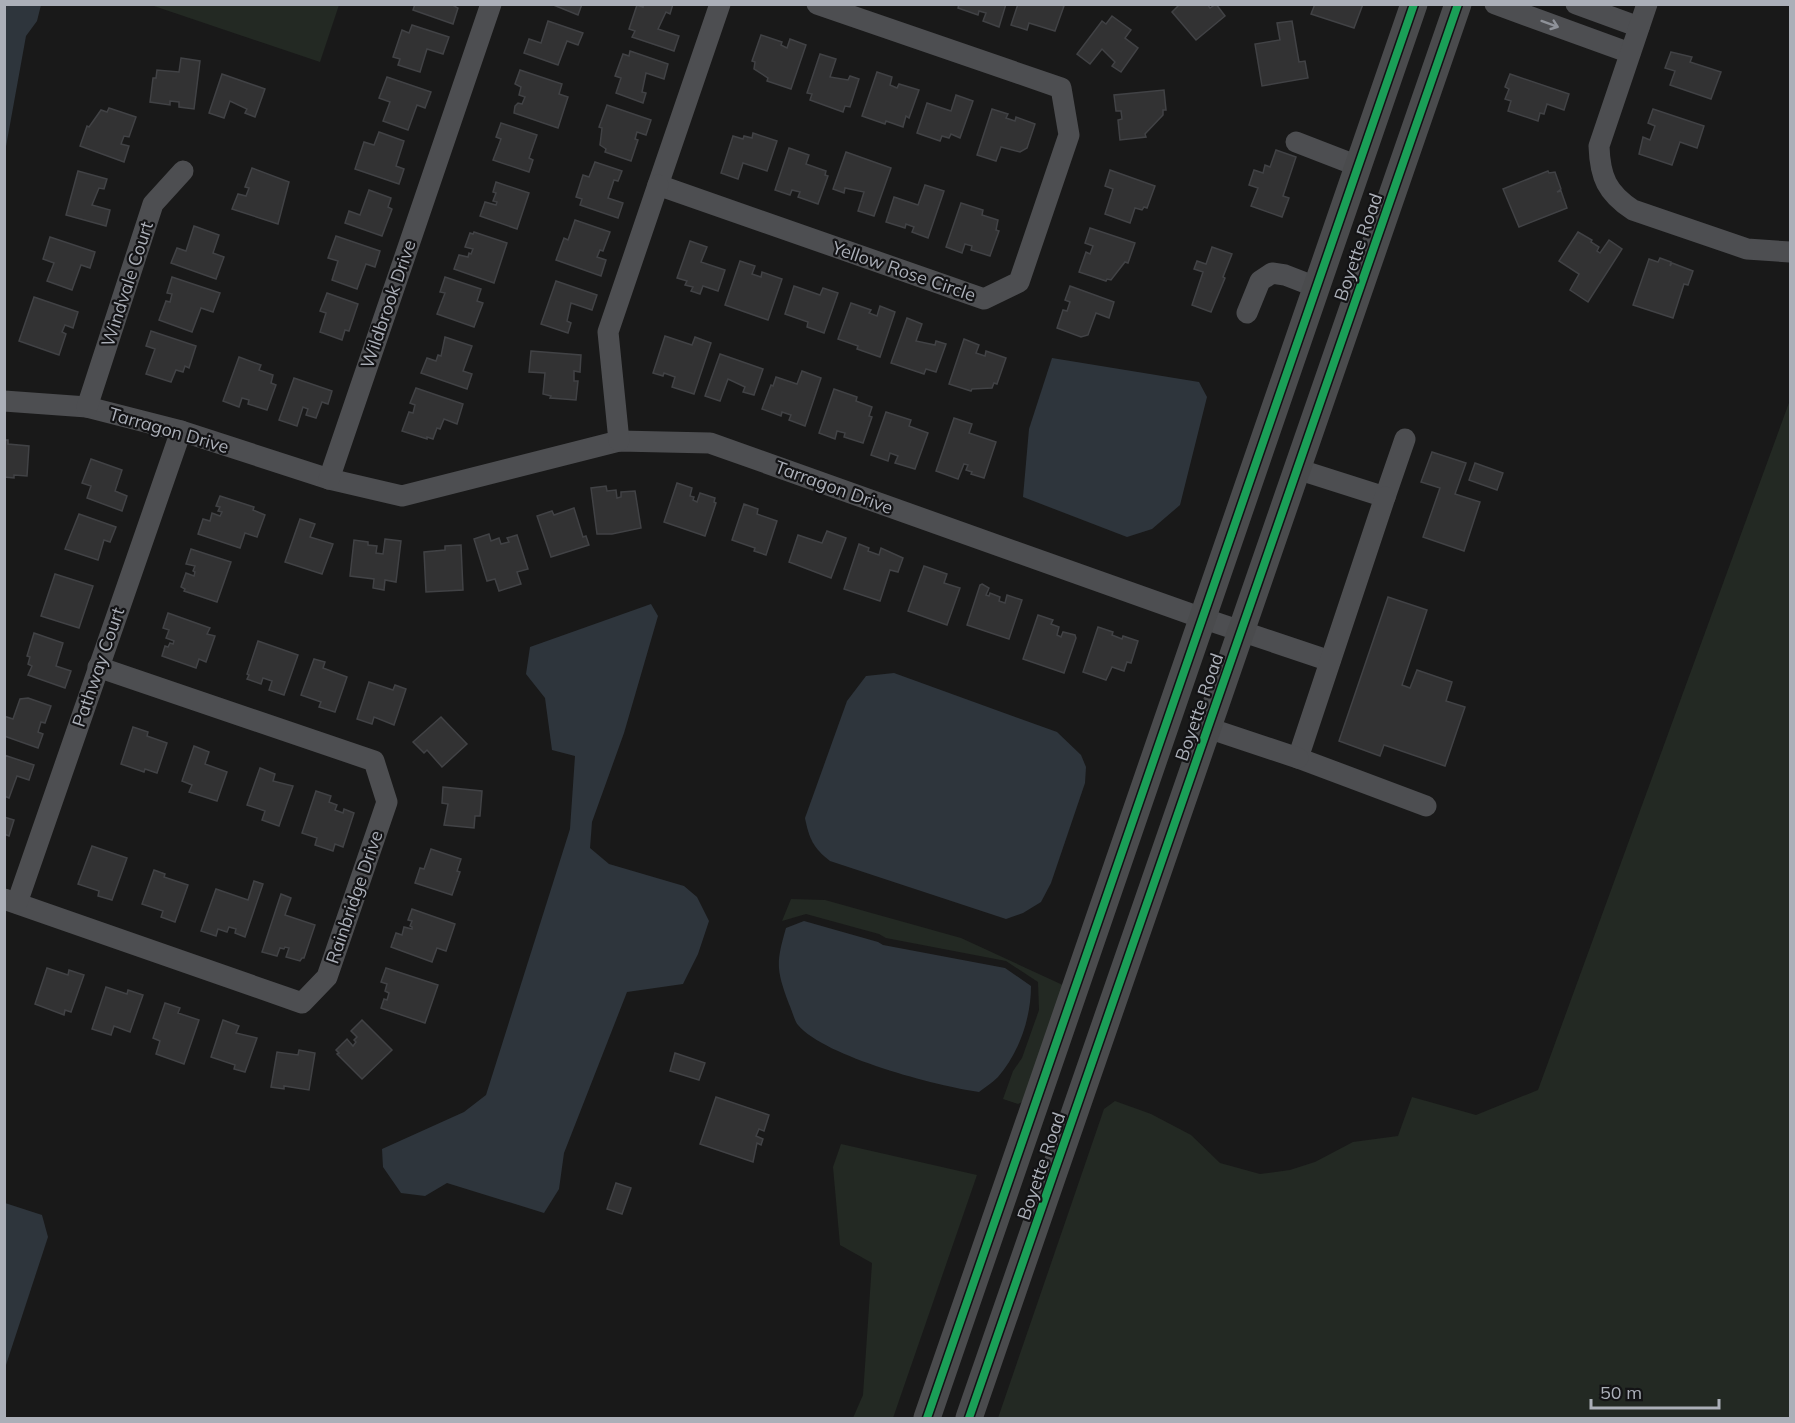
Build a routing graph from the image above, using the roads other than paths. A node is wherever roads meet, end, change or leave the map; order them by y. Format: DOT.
graph roads {
  1 [pos="490,4"];
  2 [pos="720,4"];
  3 [pos="817,4"];
  4 [pos="1414,4"];
  5 [pos="1458,4"];
  6 [pos="1495,4"];
  7 [pos="1576,4"];
  8 [pos="1647,4"];
  9 [pos="1639,27"];
  10 [pos="1630,53"];
  11 [pos="1296,142"];
  12 [pos="1358,166"];
  13 [pos="183,171"];
  14 [pos="658,185"];
  15 [pos="1791,252"];
  16 [pos="1316,288"];
  17 [pos="1247,313"];
  18 [pos="4,401"];
  19 [pos="87,407"];
  20 [pos="181,431"];
  21 [pos="1405,439"];
  22 [pos="618,441"];
  23 [pos="1297,469"];
  24 [pos="328,479"];
  25 [pos="1385,497"];
  26 [pos="1202,618"];
  27 [pos="1242,631"];
  28 [pos="1330,661"];
  29 [pos="98,667"];
  30 [pos="1208,728"];
  31 [pos="1298,758"];
  32 [pos="1426,806"];
  33 [pos="11,901"];
  34 [pos="927,1419"];
  35 [pos="969,1419"];
  1 -- 24 [label="street, Wildbrook Drive"];
  2 -- 14 [label="street"];
  3 -- 14 [label="street, Yellow Rose Circle"];
  4 -- 12 [label="main road, Boyette Road"];
  5 -- 23 [label="main road, Boyette Road"];
  6 -- 10 [label="street, one-way"];
  7 -- 9 [label="street"];
  8 -- 9 [label="street"];
  9 -- 10 [label="street"];
  10 -- 15 [label="street"];
  11 -- 12 [label="street"];
  12 -- 16 [label="main road, Boyette Road"];
  13 -- 19 [label="street, Windvale Court"];
  14 -- 22 [label="street"];
  16 -- 17 [label="street"];
  16 -- 26 [label="main road, Boyette Road"];
  18 -- 19 [label="street, Tarragon Drive"];
  19 -- 20 [label="street, Tarragon Drive"];
  20 -- 24 [label="street, Tarragon Drive"];
  20 -- 29 [label="street, Pathway Court"];
  21 -- 25 [label="street"];
  22 -- 24 [label="street, Tarragon Drive"];
  22 -- 26 [label="street, Tarragon Drive"];
  23 -- 25 [label="street"];
  23 -- 27 [label="main road, Boyette Road"];
  25 -- 28 [label="street"];
  26 -- 27 [label="street, Tarragon Drive"];
  26 -- 34 [label="main road, Boyette Road"];
  27 -- 28 [label="street, Tarragon Drive"];
  27 -- 30 [label="main road, Boyette Road"];
  28 -- 31 [label="street"];
  29 -- 33 [label="street, Pathway Court"];
  29 -- 33 [label="street, Rainbridge Drive"];
  30 -- 31 [label="street"];
  30 -- 35 [label="main road, Boyette Road"];
  31 -- 32 [label="street"];
}
